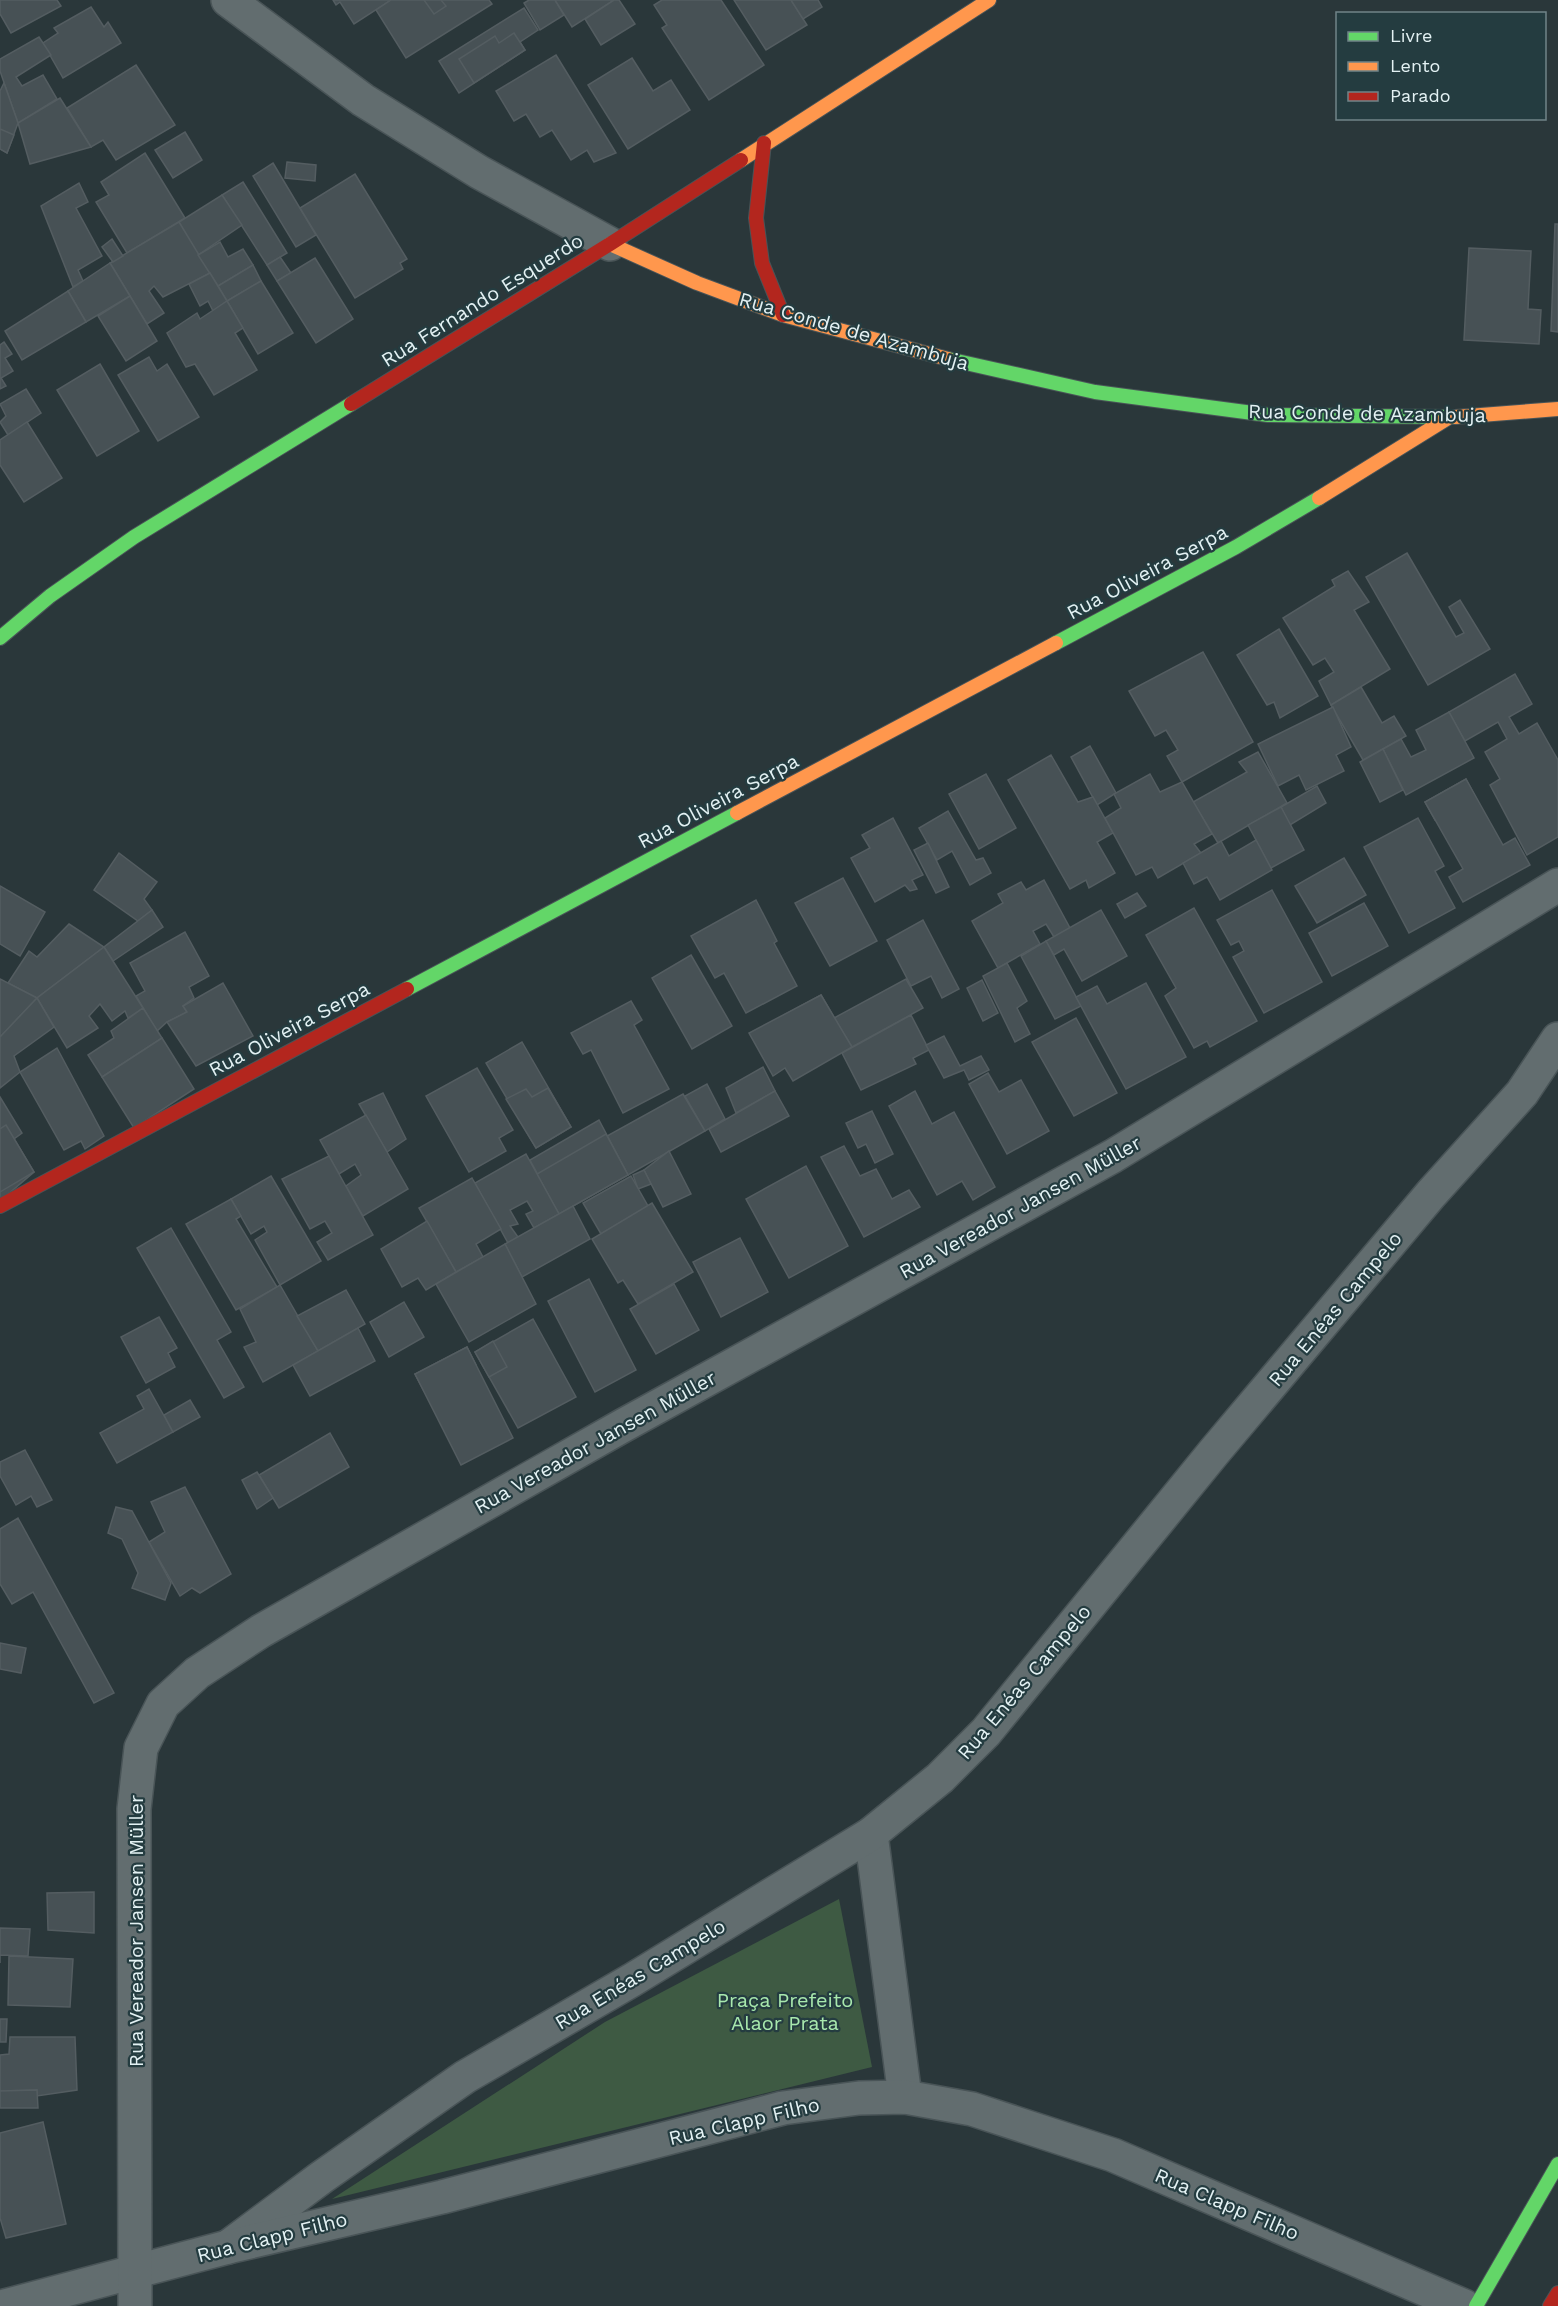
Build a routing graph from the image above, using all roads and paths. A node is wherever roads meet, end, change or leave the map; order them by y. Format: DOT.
graph roads {
  1 [pos="228,0"];
  2 [pos="988,0"];
  3 [pos="764,143"];
  4 [pos="610,244"];
  5 [pos="783,315"];
  6 [pos="1558,409"];
  7 [pos="1448,418"];
  8 [pos="0,638"];
  9 [pos="1558,885"];
  10 [pos="1558,1039"];
  11 [pos="0,1206"];
  12 [pos="871,1833"];
  13 [pos="905,2097"];
  14 [pos="1558,2164"];
  15 [pos="228,2247"];
  16 [pos="136,2271"];
  17 [pos="1558,2293"];
  18 [pos="5,2306"];
  19 [pos="135,2306"];
  20 [pos="1464,2306"];
  21 [pos="1476,2306"];
  22 [pos="1550,2306"];
  1 -- 4 [label="street, Rua Conde de Azambuja"];
  2 -- 3 [label="street, Rua Fernando Esquerdo"];
  3 -- 4 [label="street, Rua Fernando Esquerdo"];
  3 -- 5 [label="street"];
  4 -- 5 [label="street, Rua Conde de Azambuja"];
  4 -- 8 [label="street, Rua Fernando Esquerdo"];
  5 -- 7 [label="street, Rua Conde de Azambuja"];
  6 -- 7 [label="street, Rua Conde de Azambuja"];
  7 -- 11 [label="street, Rua Oliveira Serpa"];
  9 -- 16 [label="street, Rua Vereador Jansen Müller"];
  10 -- 12 [label="street, Rua Enéas Campelo"];
  12 -- 13 [label="street"];
  12 -- 15 [label="street, Rua Enéas Campelo"];
  13 -- 15 [label="street, Rua Clapp Filho"];
  13 -- 20 [label="street, Rua Clapp Filho"];
  14 -- 21 [label="street"];
  15 -- 16 [label="street, Rua Clapp Filho"];
  16 -- 18 [label="street, Rua Clapp Filho"];
  16 -- 19 [label="street, Rua Vereador Jansen Müller"];
  17 -- 22 [label="street"];
}
